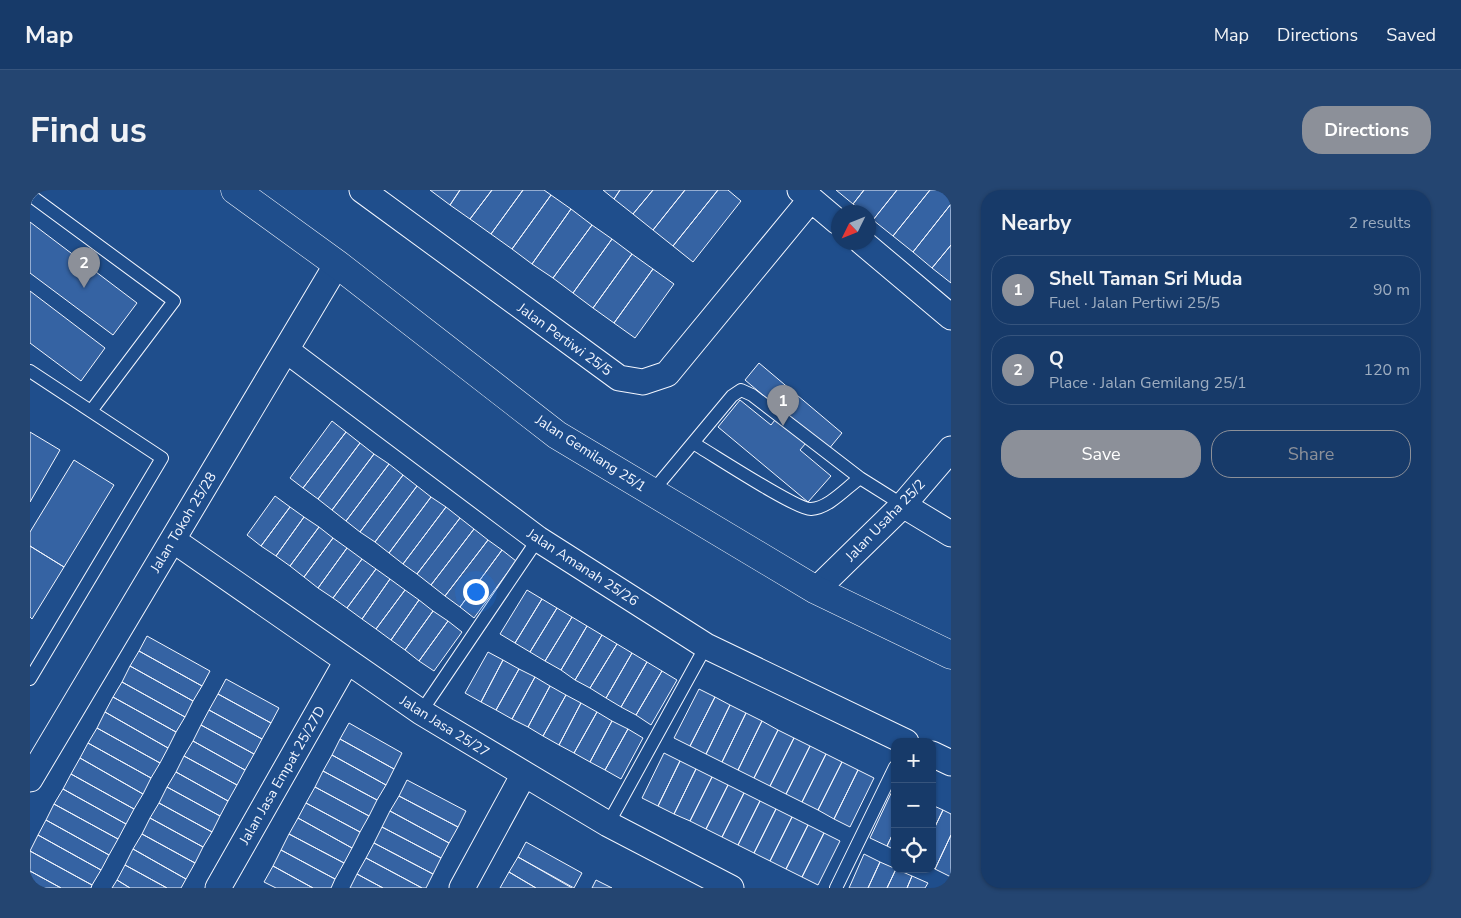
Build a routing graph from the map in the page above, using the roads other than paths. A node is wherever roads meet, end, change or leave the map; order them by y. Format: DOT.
graph roads {
  1 [pos="235,190"];
  2 [pos="362,190"];
  3 [pos="805,195"];
  4 [pos="30,196"];
  5 [pos="831,216"];
  6 [pos="871,250"];
  7 [pos="337,264"];
  8 [pos="951,317"];
  9 [pos="286,350"];
  10 [pos="30,371"];
  11 [pos="92,411"];
  12 [pos="693,443"];
  13 [pos="951,449"];
  14 [pos="860,478"];
  15 [pos="652,492"];
  16 [pos="903,505"];
  17 [pos="951,534"];
  18 [pos="538,539"];
  19 [pos="173,540"];
  20 [pos="816,590"];
  21 [pos="706,646"];
  22 [pos="951,655"];
  23 [pos="347,661"];
  24 [pos="30,679"];
  25 [pos="421,712"];
  26 [pos="898,738"];
  27 [pos="936,756"];
  28 [pos="951,763"];
  29 [pos="524,774"];
  30 [pos="891,775"];
  31 [pos="30,779"];
  32 [pos="608,824"];
  33 [pos="702,881"];
  34 [pos="218,888"];
  35 [pos="462,888"];
  36 [pos="731,888"];
  37 [pos="836,888"];
  1 -- 7 [label="street, Jalan Gemilang 25/1"];
  2 -- 3 [label="street, Jalan Pertiwi 25/5"];
  3 -- 5 [label="street"];
  4 -- 11 [label="lane"];
  6 -- 8 [label="street"];
  7 -- 9 [label="street, Jalan Tokoh 25/28"];
  7 -- 15 [label="street, Jalan Gemilang 25/1"];
  9 -- 18 [label="street, Jalan Amanah 25/26"];
  9 -- 19 [label="street, Jalan Tokoh 25/28"];
  10 -- 11 [label="lane"];
  11 -- 24 [label="lane"];
  12 -- 14 [label="lane"];
  12 -- 14 [label="lane"];
  12 -- 15 [label="lane"];
  13 -- 16 [label="street, Jalan Usaha 25/2"];
  14 -- 16 [label="lane"];
  15 -- 20 [label="street, Jalan Gemilang 25/1"];
  16 -- 17 [label="street"];
  16 -- 20 [label="street, Jalan Usaha 25/2"];
  18 -- 21 [label="street, Jalan Amanah 25/26"];
  18 -- 25 [label="lane"];
  19 -- 23 [label="street, Jalan Jasa 25/27"];
  19 -- 31 [label="street, Jalan Tokoh 25/28"];
  20 -- 22 [label="street, Jalan Gemilang 25/1"];
  21 -- 26 [label="street, Jalan Amanah 25/26"];
  21 -- 32 [label="lane"];
  23 -- 25 [label="street, Jalan Jasa 25/27"];
  23 -- 34 [label="street, Jalan Jasa Empat 25/27D"];
  25 -- 29 [label="street, Jalan Jasa 25/27"];
  27 -- 28 [label="street"];
  29 -- 32 [label="street, Jalan Jasa 25/27"];
  29 -- 35 [label="street"];
  30 -- 37 [label="lane"];
  32 -- 33 [label="street, Jalan Jasa 25/27"];
  33 -- 36 [label="street, Jalan Jasa 25/27"];
}
